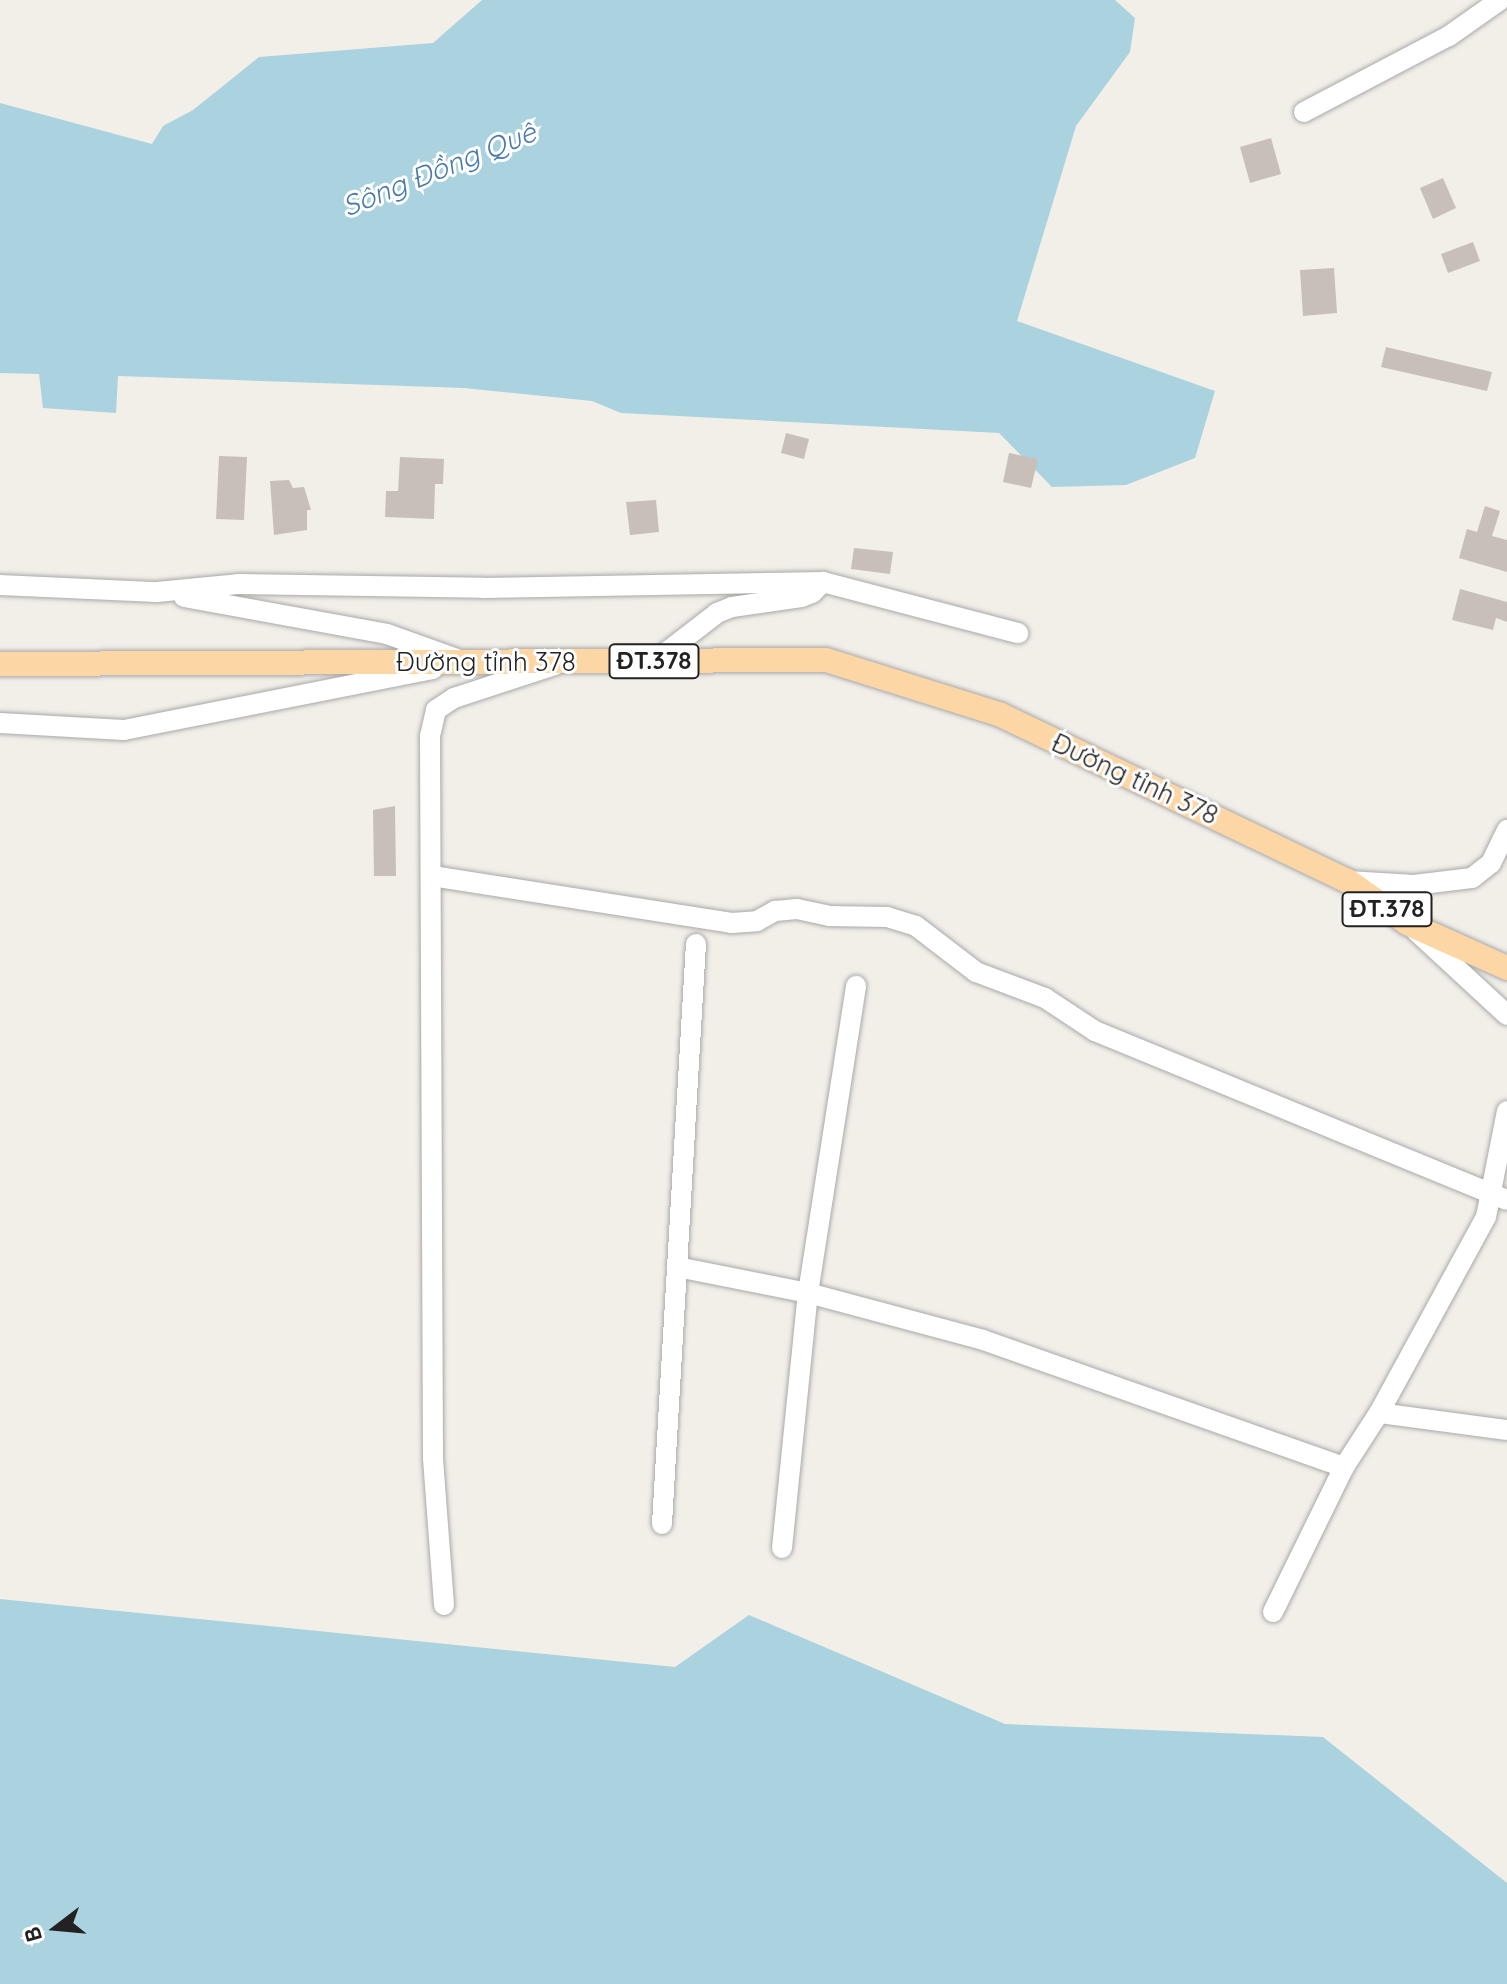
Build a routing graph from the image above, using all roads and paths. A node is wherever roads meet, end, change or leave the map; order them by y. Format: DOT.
graph roads {
  1 [pos="1500,0"];
  2 [pos="1304,112"];
  3 [pos="823,582"];
  4 [pos="4,587"];
  5 [pos="157,592"];
  6 [pos="1018,633"];
  7 [pos="655,661"];
  8 [pos="464,662"];
  9 [pos="563,662"];
  10 [pos="0,664"];
  11 [pos="0,723"];
  12 [pos="1507,830"];
  13 [pos="432,876"];
  14 [pos="1348,881"];
  15 [pos="1407,923"];
  16 [pos="696,944"];
  17 [pos="1507,968"];
  18 [pos="856,986"];
  19 [pos="1507,1015"];
  20 [pos="1507,1111"];
  21 [pos="1499,1196"];
  22 [pos="677,1267"];
  23 [pos="808,1293"];
  24 [pos="1379,1413"];
  25 [pos="1507,1430"];
  26 [pos="1344,1467"];
  27 [pos="662,1524"];
  28 [pos="782,1548"];
  29 [pos="444,1605"];
  30 [pos="1273,1612"];
  1 -- 2 [label="street"];
  3 -- 5 [label="street"];
  3 -- 6 [label="street"];
  3 -- 7 [label="street"];
  4 -- 5 [label="street"];
  5 -- 8 [label="street"];
  7 -- 9 [label="main road, Đường tỉnh 378 / ĐT.378"];
  7 -- 14 [label="main road, Đường tỉnh 378 / ĐT.378"];
  8 -- 9 [label="main road, Đường tỉnh 378 / ĐT.378"];
  8 -- 10 [label="main road, Đường tỉnh 378 / ĐT.378"];
  8 -- 11 [label="street"];
  9 -- 13 [label="street"];
  12 -- 14 [label="street"];
  13 -- 21 [label="street"];
  13 -- 29 [label="street"];
  14 -- 15 [label="main road, ĐT.378"];
  15 -- 17 [label="main road, ĐT.378"];
  15 -- 19 [label="street"];
  16 -- 22 [label="street"];
  18 -- 23 [label="street"];
  20 -- 21 [label="street"];
  21 -- 24 [label="street"];
  22 -- 23 [label="street"];
  22 -- 27 [label="street"];
  23 -- 26 [label="street"];
  23 -- 28 [label="street"];
  24 -- 25 [label="street"];
  24 -- 26 [label="street"];
  26 -- 30 [label="street"];
}
